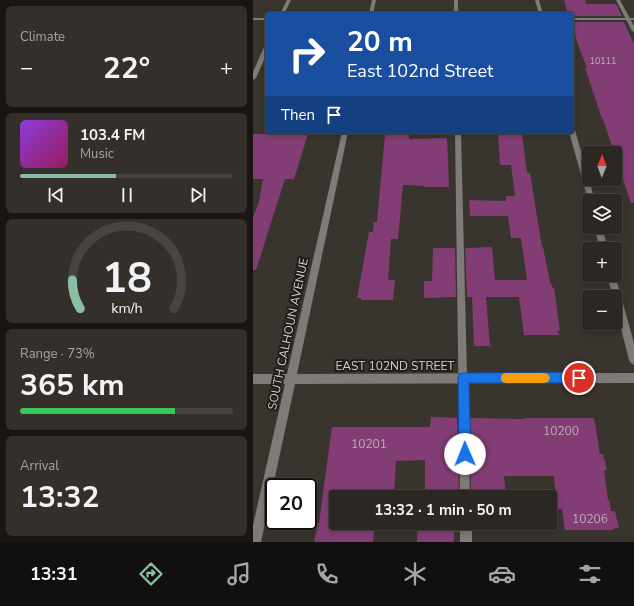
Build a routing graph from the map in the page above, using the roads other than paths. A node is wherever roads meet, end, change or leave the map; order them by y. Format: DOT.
graph roads {
  1 [pos="289,0"];
  2 [pos="374,0"];
  3 [pos="455,0"];
  4 [pos="537,0"];
  5 [pos="618,0"];
  6 [pos="283,12"];
  7 [pos="371,12"];
  8 [pos="456,12"];
  9 [pos="540,12"];
  10 [pos="253,19"];
  11 [pos="265,19"];
  12 [pos="574,19"];
  13 [pos="628,19"];
  14 [pos="634,19"];
  15 [pos="634,32"];
  16 [pos="265,51"];
  17 [pos="253,78"];
  18 [pos="345,134"];
  19 [pos="458,134"];
  20 [pos="573,134"];
  21 [pos="589,194"];
  22 [pos="613,282"];
  23 [pos="634,360"];
  24 [pos="463,378"];
  25 [pos="634,378"];
  26 [pos="253,379"];
  27 [pos="291,379"];
  28 [pos="465,490"];
  29 [pos="466,530"];
  30 [pos="255,542"];
  31 [pos="466,542"];
  1 -- 6 [label="street"];
  2 -- 7 [label="street"];
  3 -- 8 [label="street"];
  4 -- 9 [label="street"];
  5 -- 13 [label="street"];
  10 -- 11 [label="street"];
  12 -- 13 [label="street"];
  13 -- 14 [label="street"];
  13 -- 15 [label="street"];
  16 -- 17 [label="street"];
  18 -- 27 [label="street, SOUTH CALHOUN AVENUE"];
  19 -- 24 [label="street"];
  20 -- 21 [label="street"];
  22 -- 23 [label="street"];
  24 -- 25 [label="street, EAST 102ND STREET"];
  24 -- 27 [label="street, EAST 102ND STREET"];
  24 -- 28 [label="street"];
  26 -- 27 [label="street, EAST 102ND STREET"];
  27 -- 30 [label="street, SOUTH CALHOUN AVENUE"];
  29 -- 31 [label="street"];
}
